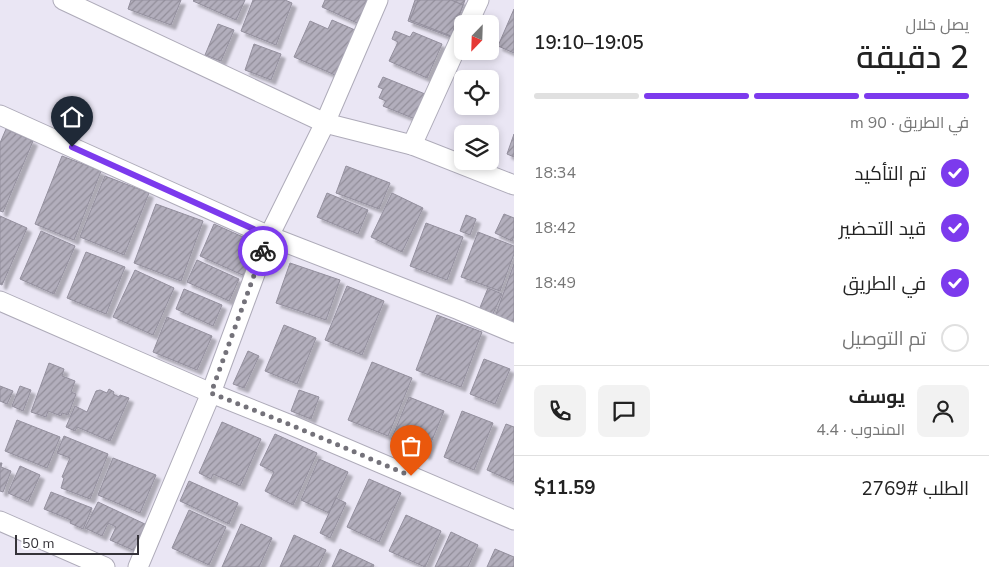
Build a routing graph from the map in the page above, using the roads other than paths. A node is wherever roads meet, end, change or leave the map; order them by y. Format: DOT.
graph roads {
  1 [pos="63,0"];
  2 [pos="378,0"];
  3 [pos="479,0"];
  4 [pos="472,15"];
  5 [pos="454,52"];
  6 [pos="0,115"];
  7 [pos="325,123"];
  8 [pos="412,144"];
  9 [pos="514,185"];
  10 [pos="269,236"];
  11 [pos="0,301"];
  12 [pos="514,333"];
  13 [pos="211,393"];
  14 [pos="514,520"];
  15 [pos="0,522"];
  16 [pos="105,567"];
  17 [pos="138,567"];
  1 -- 7 [label="street"];
  2 -- 7 [label="street"];
  3 -- 4 [label="street"];
  5 -- 8 [label="street"];
  6 -- 10 [label="street"];
  7 -- 8 [label="street"];
  7 -- 10 [label="street"];
  8 -- 9 [label="street"];
  10 -- 12 [label="street"];
  10 -- 13 [label="street"];
  11 -- 13 [label="street"];
  13 -- 14 [label="street"];
  13 -- 17 [label="street"];
  15 -- 16 [label="street"];
}
